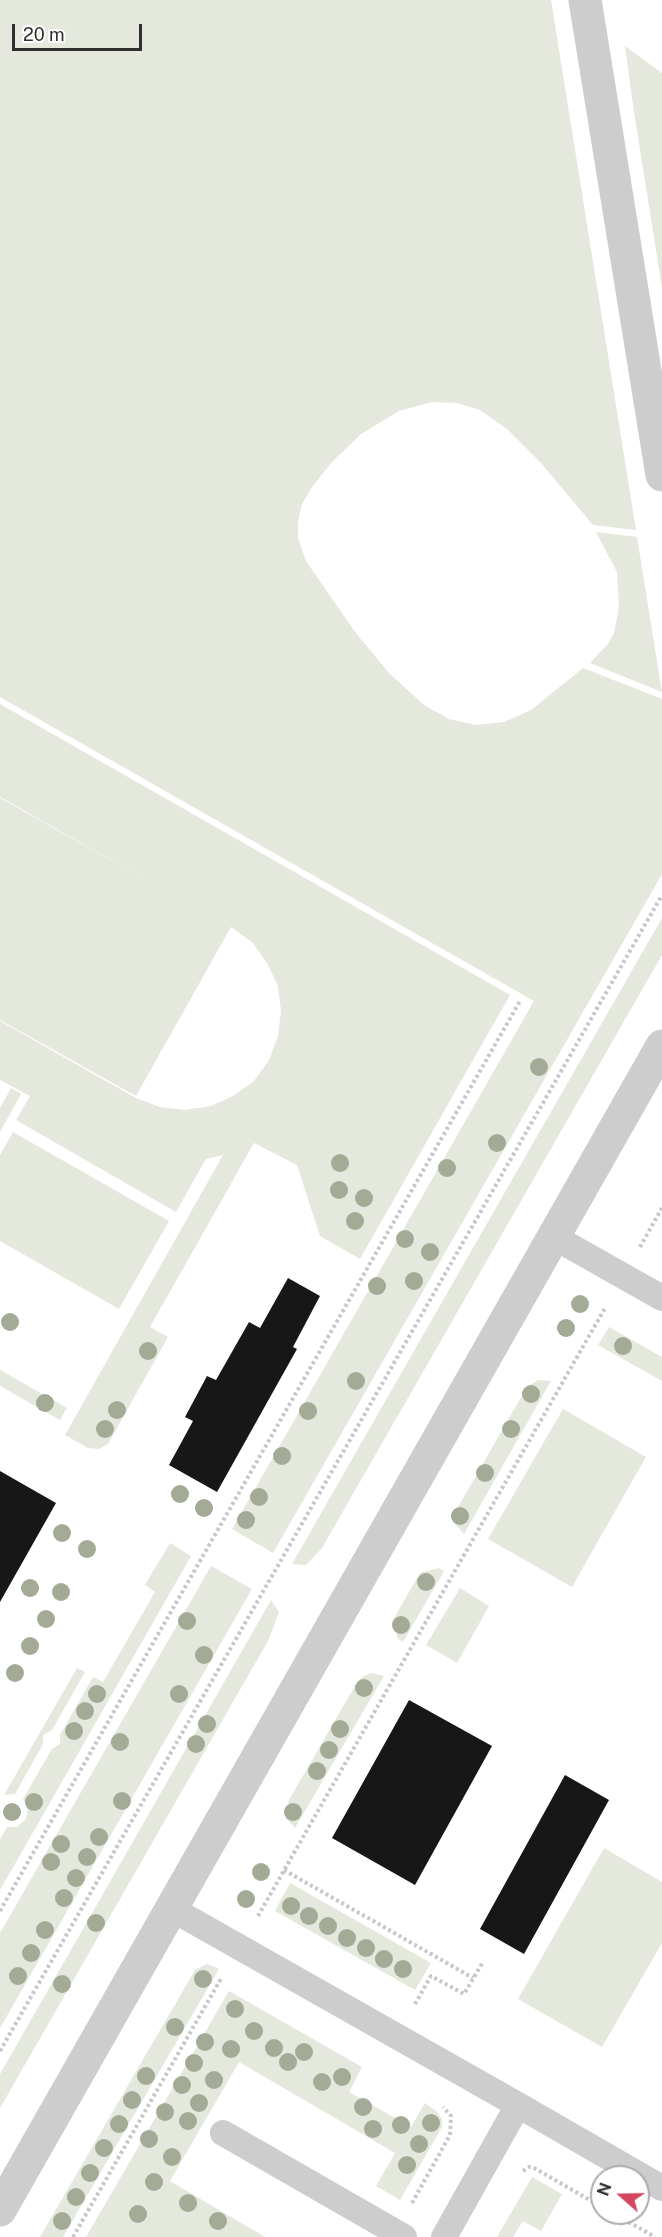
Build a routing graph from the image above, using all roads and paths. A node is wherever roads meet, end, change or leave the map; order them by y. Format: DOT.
graph roads {
  1 [pos="585,0"];
  2 [pos="662,475"];
  3 [pos="662,895"];
  4 [pos="520,1001"];
  5 [pos="662,1046"];
  6 [pos="662,1208"];
  7 [pos="554,1237"];
  8 [pos="637,1252"];
  9 [pos="662,1298"];
  10 [pos="609,1301"];
  11 [pos="284,1870"];
  12 [pos="172,1909"];
  13 [pos="0,1911"];
  14 [pos="255,1920"];
  15 [pos="483,1962"];
  16 [pos="225,1971"];
  17 [pos="473,1978"];
  18 [pos="220,1979"];
  19 [pos="230,1985"];
  20 [pos="415,2004"];
  21 [pos="0,2051"];
  22 [pos="436,2101"];
  23 [pos="518,2105"];
  24 [pos="224,2133"];
  25 [pos="519,2180"];
  26 [pos="662,2188"];
  27 [pos="418,2193"];
  28 [pos="590,2199"];
  29 [pos="0,2210"];
  30 [pos="634,2225"];
  31 [pos="73,2237"];
  32 [pos="404,2237"];
  33 [pos="444,2237"];
  34 [pos="655,2237"];
  1 -- 2 [label="street"];
  3 -- 21 [label="path"];
  4 -- 13 [label="path"];
  5 -- 7 [label="street"];
  6 -- 8 [label="path"];
  7 -- 9 [label="lane"];
  7 -- 12 [label="street"];
  10 -- 11 [label="path"];
  11 -- 14 [label="path"];
  11 -- 17 [label="path"];
  12 -- 23 [label="lane"];
  12 -- 29 [label="street"];
  15 -- 17 [label="path"];
  16 -- 18 [label="path"];
  17 -- 20 [label="path"];
  18 -- 19 [label="path"];
  18 -- 31 [label="path"];
  22 -- 27 [label="path"];
  23 -- 26 [label="lane"];
  23 -- 33 [label="lane"];
  24 -- 32 [label="lane"];
  25 -- 28 [label="path"];
  30 -- 34 [label="path"];
}
